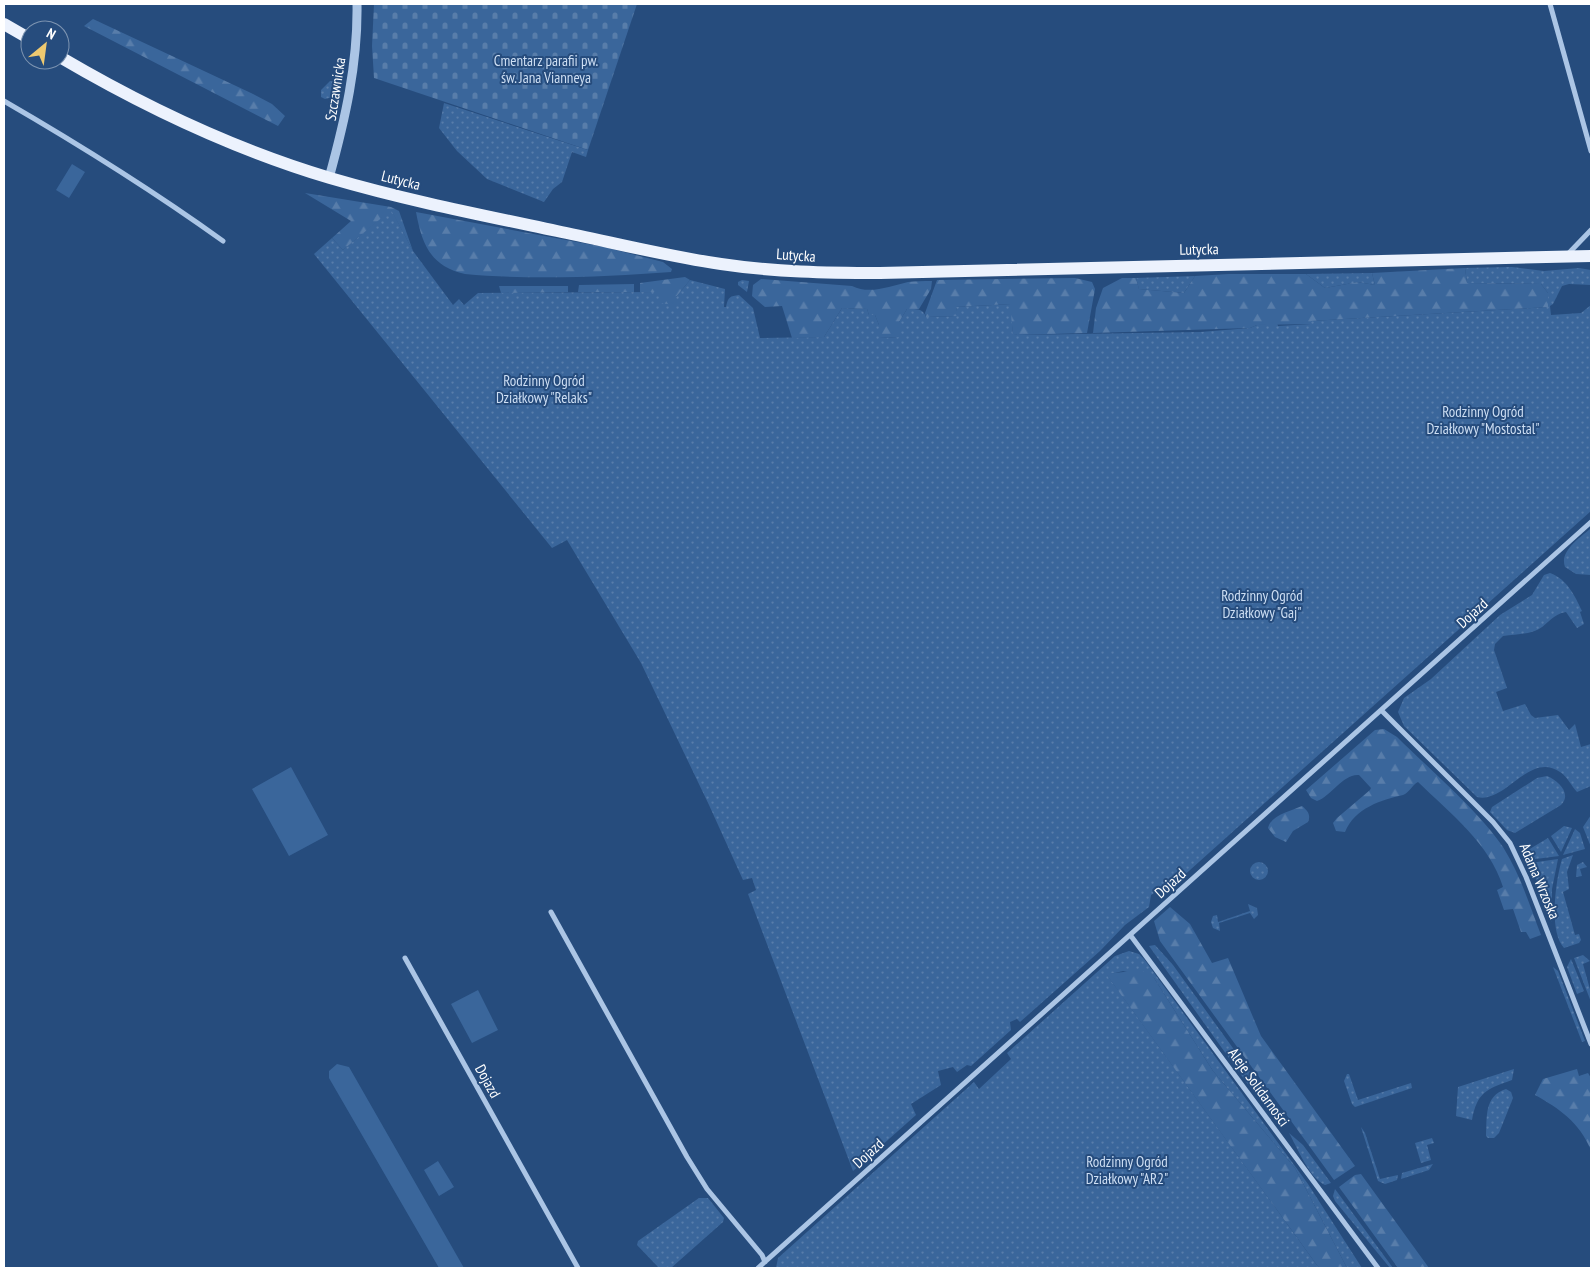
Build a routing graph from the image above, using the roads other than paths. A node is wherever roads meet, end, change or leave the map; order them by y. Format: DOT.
graph roads {
  1 [pos="357,4"];
  2 [pos="1550,4"];
  3 [pos="4,24"];
  4 [pos="20,34"];
  5 [pos="70,62"];
  6 [pos="4,101"];
  7 [pos="1591,151"];
  8 [pos="329,178"];
  9 [pos="1591,230"];
  10 [pos="223,241"];
  11 [pos="1591,256"];
  12 [pos="1565,257"];
  13 [pos="1591,522"];
  14 [pos="1382,711"];
  15 [pos="551,912"];
  16 [pos="1131,936"];
  17 [pos="405,958"];
  18 [pos="1591,1044"];
  19 [pos="1366,1255"];
  20 [pos="765,1262"];
  21 [pos="578,1268"];
  22 [pos="758,1268"];
  23 [pos="1373,1268"];
  24 [pos="1378,1268"];
  1 -- 8 [label="street, Szczawnicka"];
  2 -- 7 [label="street"];
  3 -- 4 [label="main road"];
  5 -- 8 [label="main road, Lutycka"];
  6 -- 10 [label="street"];
  8 -- 12 [label="main road, Lutycka"];
  9 -- 12 [label="street"];
  11 -- 12 [label="main road, Lutycka"];
  13 -- 14 [label="street, Dojazd"];
  14 -- 16 [label="street, Dojazd"];
  14 -- 18 [label="street, Adama Wrzoska"];
  15 -- 20 [label="street"];
  16 -- 19 [label="street, Aleje Solidarności"];
  16 -- 20 [label="street, Dojazd"];
  17 -- 21 [label="street, Dojazd"];
  19 -- 23 [label="street, Aleje Solidarności"];
  19 -- 24 [label="street, Aleje Solidarności"];
  20 -- 22 [label="street, Dojazd"];
}
